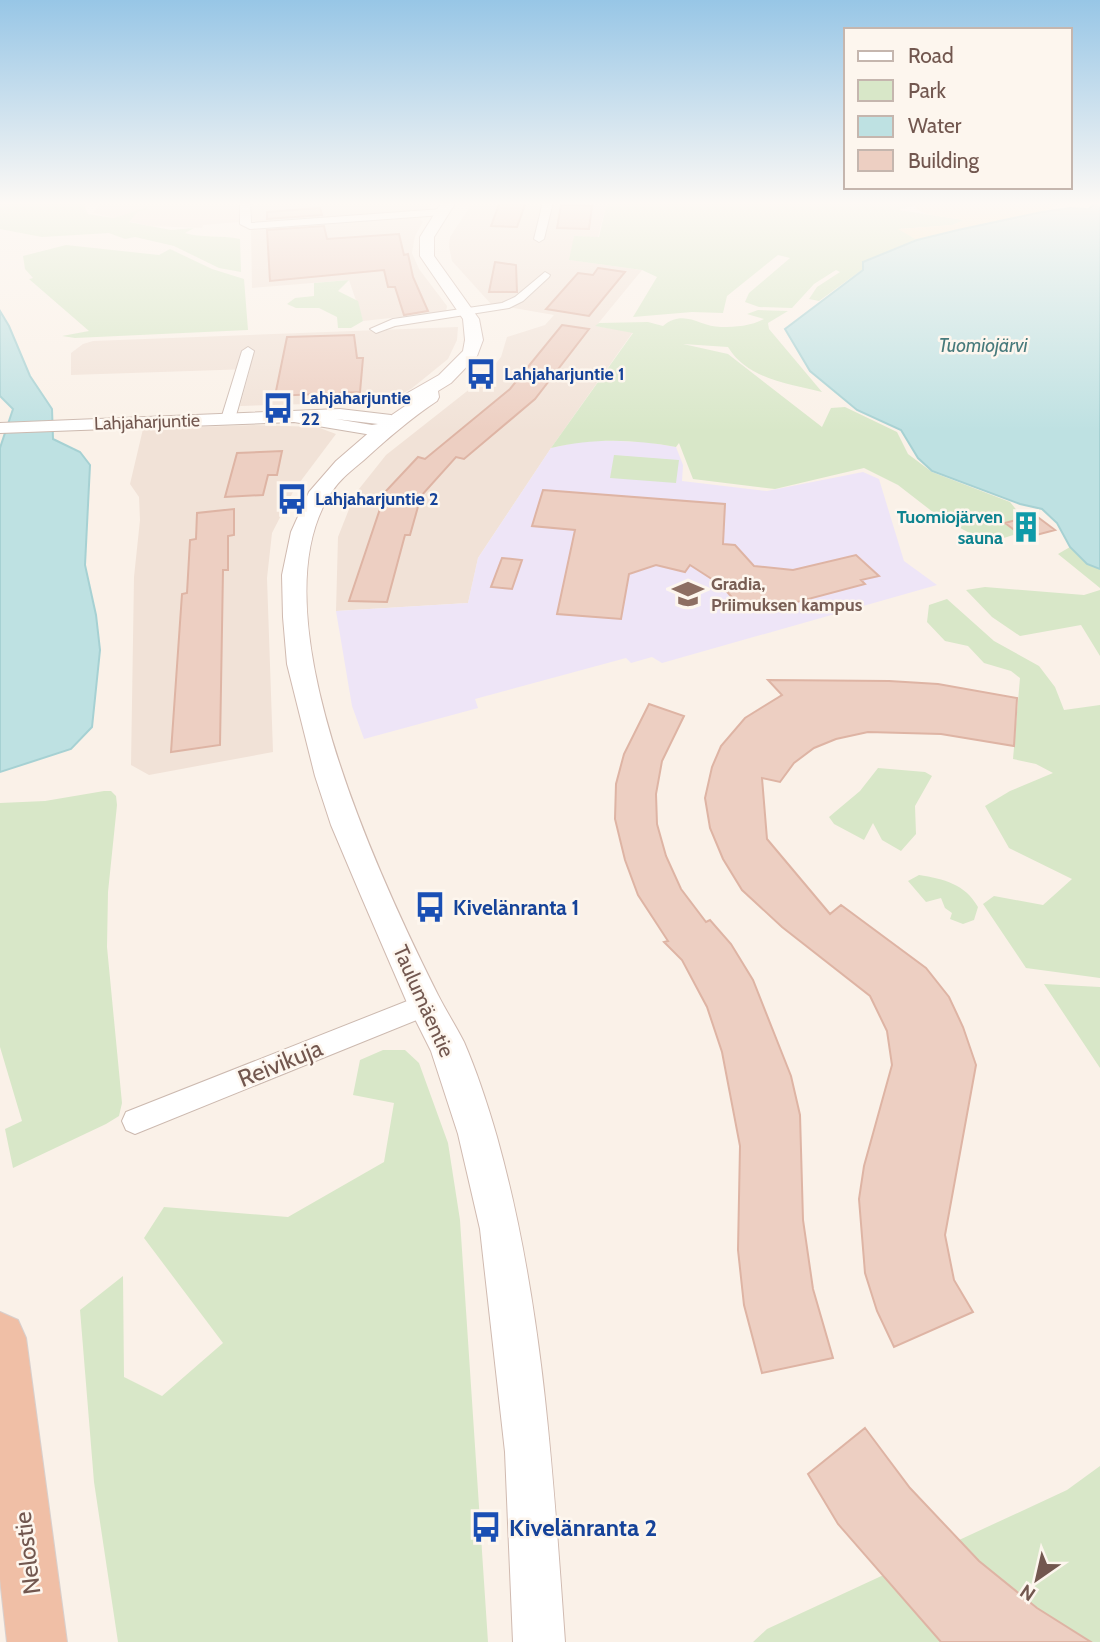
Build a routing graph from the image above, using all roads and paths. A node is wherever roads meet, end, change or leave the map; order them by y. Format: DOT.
graph roads {
  1 [pos="443,279"];
  2 [pos="541,279"];
  3 [pos="466,312"];
  4 [pos="376,328"];
  5 [pos="247,351"];
  6 [pos="294,417"];
  7 [pos="228,419"];
  8 [pos="85,425"];
  9 [pos="381,425"];
  10 [pos="0,428"];
  11 [pos="425,1005"];
  12 [pos="135,1121"];
  13 [pos="0,1338"];
  14 [pos="37,1642"];
  15 [pos="539,1642"];
  1 -- 3 [label="main road, Taulumäentie"];
  2 -- 3 [label="street"];
  3 -- 4 [label="street"];
  3 -- 9 [label="main road, Taulumäentie"];
  5 -- 7 [label="street"];
  6 -- 7 [label="street, Lahjaharjuntie"];
  6 -- 9 [label="street, Lahjaharjuntie"];
  7 -- 8 [label="street, Lahjaharjuntie"];
  8 -- 10 [label="street, Lahjaharjuntie"];
  9 -- 11 [label="main road, Taulumäentie"];
  11 -- 12 [label="street, Reivikuja"];
  11 -- 15 [label="main road, Taulumäentie"];
  13 -- 14 [label="highway, Nelostie"];
}
